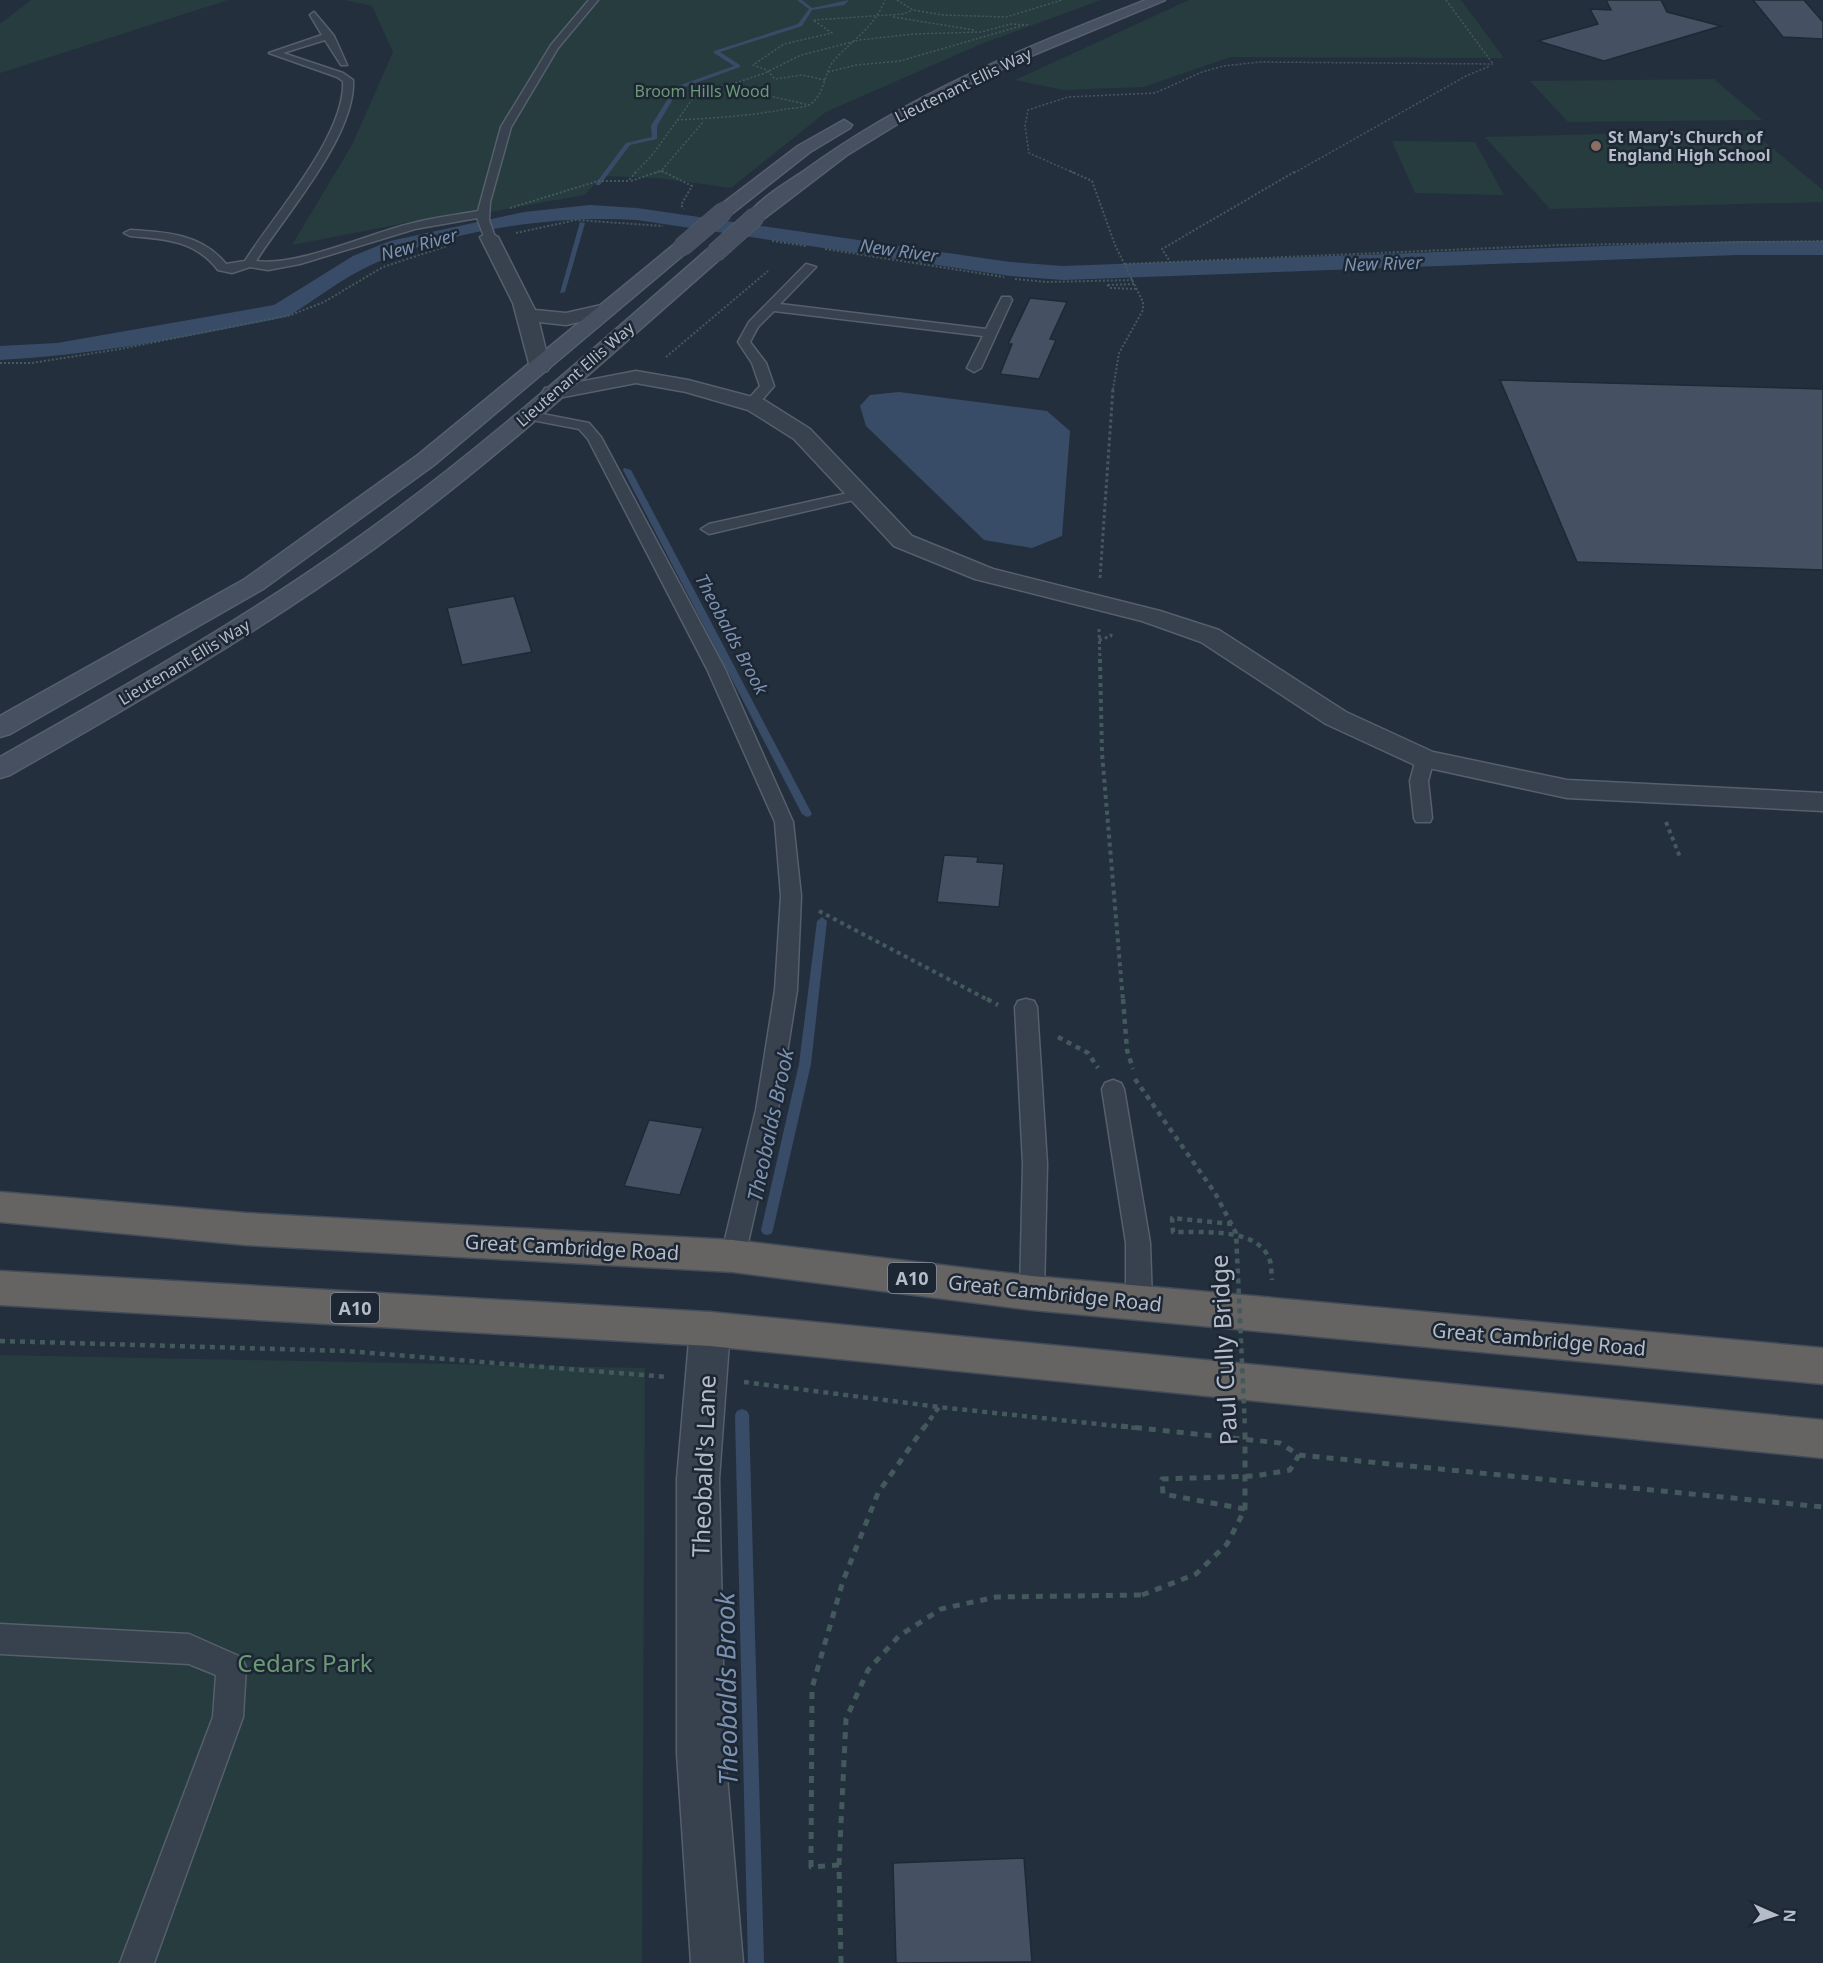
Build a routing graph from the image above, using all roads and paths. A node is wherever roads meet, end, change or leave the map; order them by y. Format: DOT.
graph roads {
  1 [pos="594,0"];
  2 [pos="885,0"];
  3 [pos="897,0"];
  4 [pos="1062,0"];
  5 [pos="1125,0"];
  6 [pos="1158,0"];
  7 [pos="1446,0"];
  8 [pos="913,9"];
  9 [pos="314,15"];
  10 [pos="879,15"];
  11 [pos="1028,24"];
  12 [pos="1052,28"];
  13 [pos="981,32"];
  14 [pos="328,36"];
  15 [pos="851,42"];
  16 [pos="344,63"];
  17 [pos="1494,64"];
  18 [pos="768,72"];
  19 [pos="827,72"];
  20 [pos="944,72"];
  21 [pos="825,80"];
  22 [pos="707,92"];
  23 [pos="809,105"];
  24 [pos="858,117"];
  25 [pos="676,120"];
  26 [pos="705,121"];
  27 [pos="661,171"];
  28 [pos="628,181"];
  29 [pos="686,210"];
  30 [pos="486,225"];
  31 [pos="663,226"];
  32 [pos="130,233"];
  33 [pos="516,233"];
  34 [pos="1823,241"];
  35 [pos="773,242"];
  36 [pos="455,244"];
  37 [pos="799,245"];
  38 [pos="810,247"];
  39 [pos="822,249"];
  40 [pos="790,253"];
  41 [pos="249,263"];
  42 [pos="1171,263"];
  43 [pos="1125,264"];
  44 [pos="772,267"];
  45 [pos="810,267"];
  46 [pos="1133,278"];
  47 [pos="1106,284"];
  48 [pos="1136,284"];
  49 [pos="1138,289"];
  50 [pos="1006,300"];
  51 [pos="771,307"];
  52 [pos="606,310"];
  53 [pos="527,315"];
  54 [pos="991,333"];
  55 [pos="610,344"];
  56 [pos="0,363"];
  57 [pos="540,367"];
  58 [pos="974,368"];
  59 [pos="639,378"];
  60 [pos="553,393"];
  61 [pos="751,404"];
  62 [pos="527,415"];
  63 [pos="857,495"];
  64 [pos="709,530"];
  65 [pos="1100,585"];
  66 [pos="1099,640"];
  67 [pos="0,728"];
  68 [pos="1425,759"];
  69 [pos="0,769"];
  70 [pos="1654,794"];
  71 [pos="1823,802"];
  72 [pos="1423,818"];
  73 [pos="1680,857"];
  74 [pos="791,896"];
  75 [pos="1026,1014"];
  76 [pos="1113,1089"];
  77 [pos="0,1207"];
  78 [pos="1232,1224"];
  79 [pos="1243,1237"];
  80 [pos="734,1256"];
  81 [pos="0,1288"];
  82 [pos="1032,1293"];
  83 [pos="1139,1302"];
  84 [pos="710,1329"];
  85 [pos="0,1341"];
  86 [pos="1823,1366"];
  87 [pos="678,1378"];
  88 [pos="742,1382"];
  89 [pos="939,1407"];
  90 [pos="1823,1439"];
  91 [pos="1299,1455"];
  92 [pos="1823,1507"];
  93 [pos="1245,1509"];
  94 [pos="0,1639"];
  95 [pos="839,1865"];
  96 [pos="137,1963"];
  97 [pos="717,1963"];
  98 [pos="841,1963"];
  1 -- 30 [label="lane"];
  2 -- 10 [label="path"];
  3 -- 8 [label="path"];
  4 -- 8 [label="path"];
  5 -- 12 [label="main road, Lieutenant Ellis Way"];
  6 -- 55 [label="main road, Lieutenant Ellis Way, bridge"];
  7 -- 17 [label="path"];
  8 -- 10 [label="path"];
  9 -- 14 [label="lane"];
  10 -- 13 [label="path"];
  10 -- 15 [label="path"];
  10 -- 18 [label="path"];
  11 -- 12 [label="path"];
  11 -- 13 [label="path"];
  11 -- 19 [label="path"];
  12 -- 20 [label="main road, Lieutenant Ellis Way"];
  13 -- 15 [label="path"];
  14 -- 16 [label="lane"];
  14 -- 41 [label="lane"];
  15 -- 18 [label="path"];
  15 -- 19 [label="path"];
  17 -- 42 [label="path"];
  17 -- 43 [label="path"];
  18 -- 21 [label="path"];
  18 -- 22 [label="path"];
  19 -- 21 [label="path"];
  21 -- 23 [label="path"];
  22 -- 23 [label="path"];
  22 -- 25 [label="path"];
  23 -- 26 [label="path"];
  24 -- 52 [label="main road, Lieutenant Ellis Way, bridge"];
  25 -- 26 [label="path"];
  25 -- 28 [label="path"];
  26 -- 27 [label="path"];
  27 -- 28 [label="path"];
  27 -- 29 [label="path"];
  28 -- 30 [label="path"];
  30 -- 41 [label="lane"];
  30 -- 53 [label="street"];
  31 -- 33 [label="path"];
  32 -- 41 [label="lane"];
  34 -- 42 [label="path"];
  35 -- 37 [label="path"];
  36 -- 56 [label="path"];
  37 -- 38 [label="path"];
  37 -- 40 [label="path"];
  39 -- 47 [label="path"];
  42 -- 43 [label="path"];
  43 -- 46 [label="path"];
  44 -- 59 [label="path"];
  45 -- 51 [label="lane"];
  46 -- 47 [label="path"];
  46 -- 48 [label="path"];
  47 -- 48 [label="path"];
  47 -- 49 [label="path"];
  48 -- 49 [label="path"];
  49 -- 65 [label="path"];
  50 -- 54 [label="lane"];
  51 -- 54 [label="lane"];
  51 -- 61 [label="lane"];
  52 -- 53 [label="street"];
  52 -- 57 [label="main road, Lieutenant Ellis Way"];
  53 -- 57 [label="street"];
  54 -- 58 [label="lane"];
  55 -- 59 [label="street"];
  55 -- 60 [label="main road, Lieutenant Ellis Way"];
  57 -- 67 [label="main road, Lieutenant Ellis Way"];
  59 -- 60 [label="street"];
  59 -- 61 [label="street"];
  60 -- 62 [label="main road, Lieutenant Ellis Way"];
  61 -- 63 [label="street"];
  62 -- 69 [label="main road, Lieutenant Ellis Way"];
  62 -- 74 [label="lane"];
  63 -- 64 [label="lane"];
  63 -- 68 [label="street"];
  66 -- 78 [label="path, Paul Cully Bridge, bridge"];
  68 -- 70 [label="street"];
  68 -- 72 [label="lane"];
  70 -- 71 [label="street"];
  70 -- 73 [label="path"];
  74 -- 75 [label="path"];
  74 -- 80 [label="lane"];
  75 -- 76 [label="path"];
  75 -- 82 [label="lane"];
  76 -- 83 [label="lane"];
  77 -- 80 [label="highway, Great Cambridge Road / A10"];
  78 -- 79 [label="path, bridge"];
  78 -- 93 [label="path, Paul Cully Bridge, bridge"];
  80 -- 82 [label="highway, Great Cambridge Road / A10"];
  81 -- 84 [label="highway, A10"];
  82 -- 83 [label="highway, Great Cambridge Road / A10"];
  83 -- 86 [label="highway, Great Cambridge Road / A10"];
  84 -- 90 [label="highway, A10"];
  84 -- 97 [label="street, Theobald's Lane"];
  85 -- 87 [label="path"];
  88 -- 89 [label="path"];
  89 -- 91 [label="path"];
  89 -- 95 [label="path"];
  91 -- 92 [label="path"];
  91 -- 93 [label="path"];
  93 -- 95 [label="path, Paul Cully Bridge, bridge"];
  94 -- 96 [label="lane"];
  95 -- 98 [label="path"];
}
